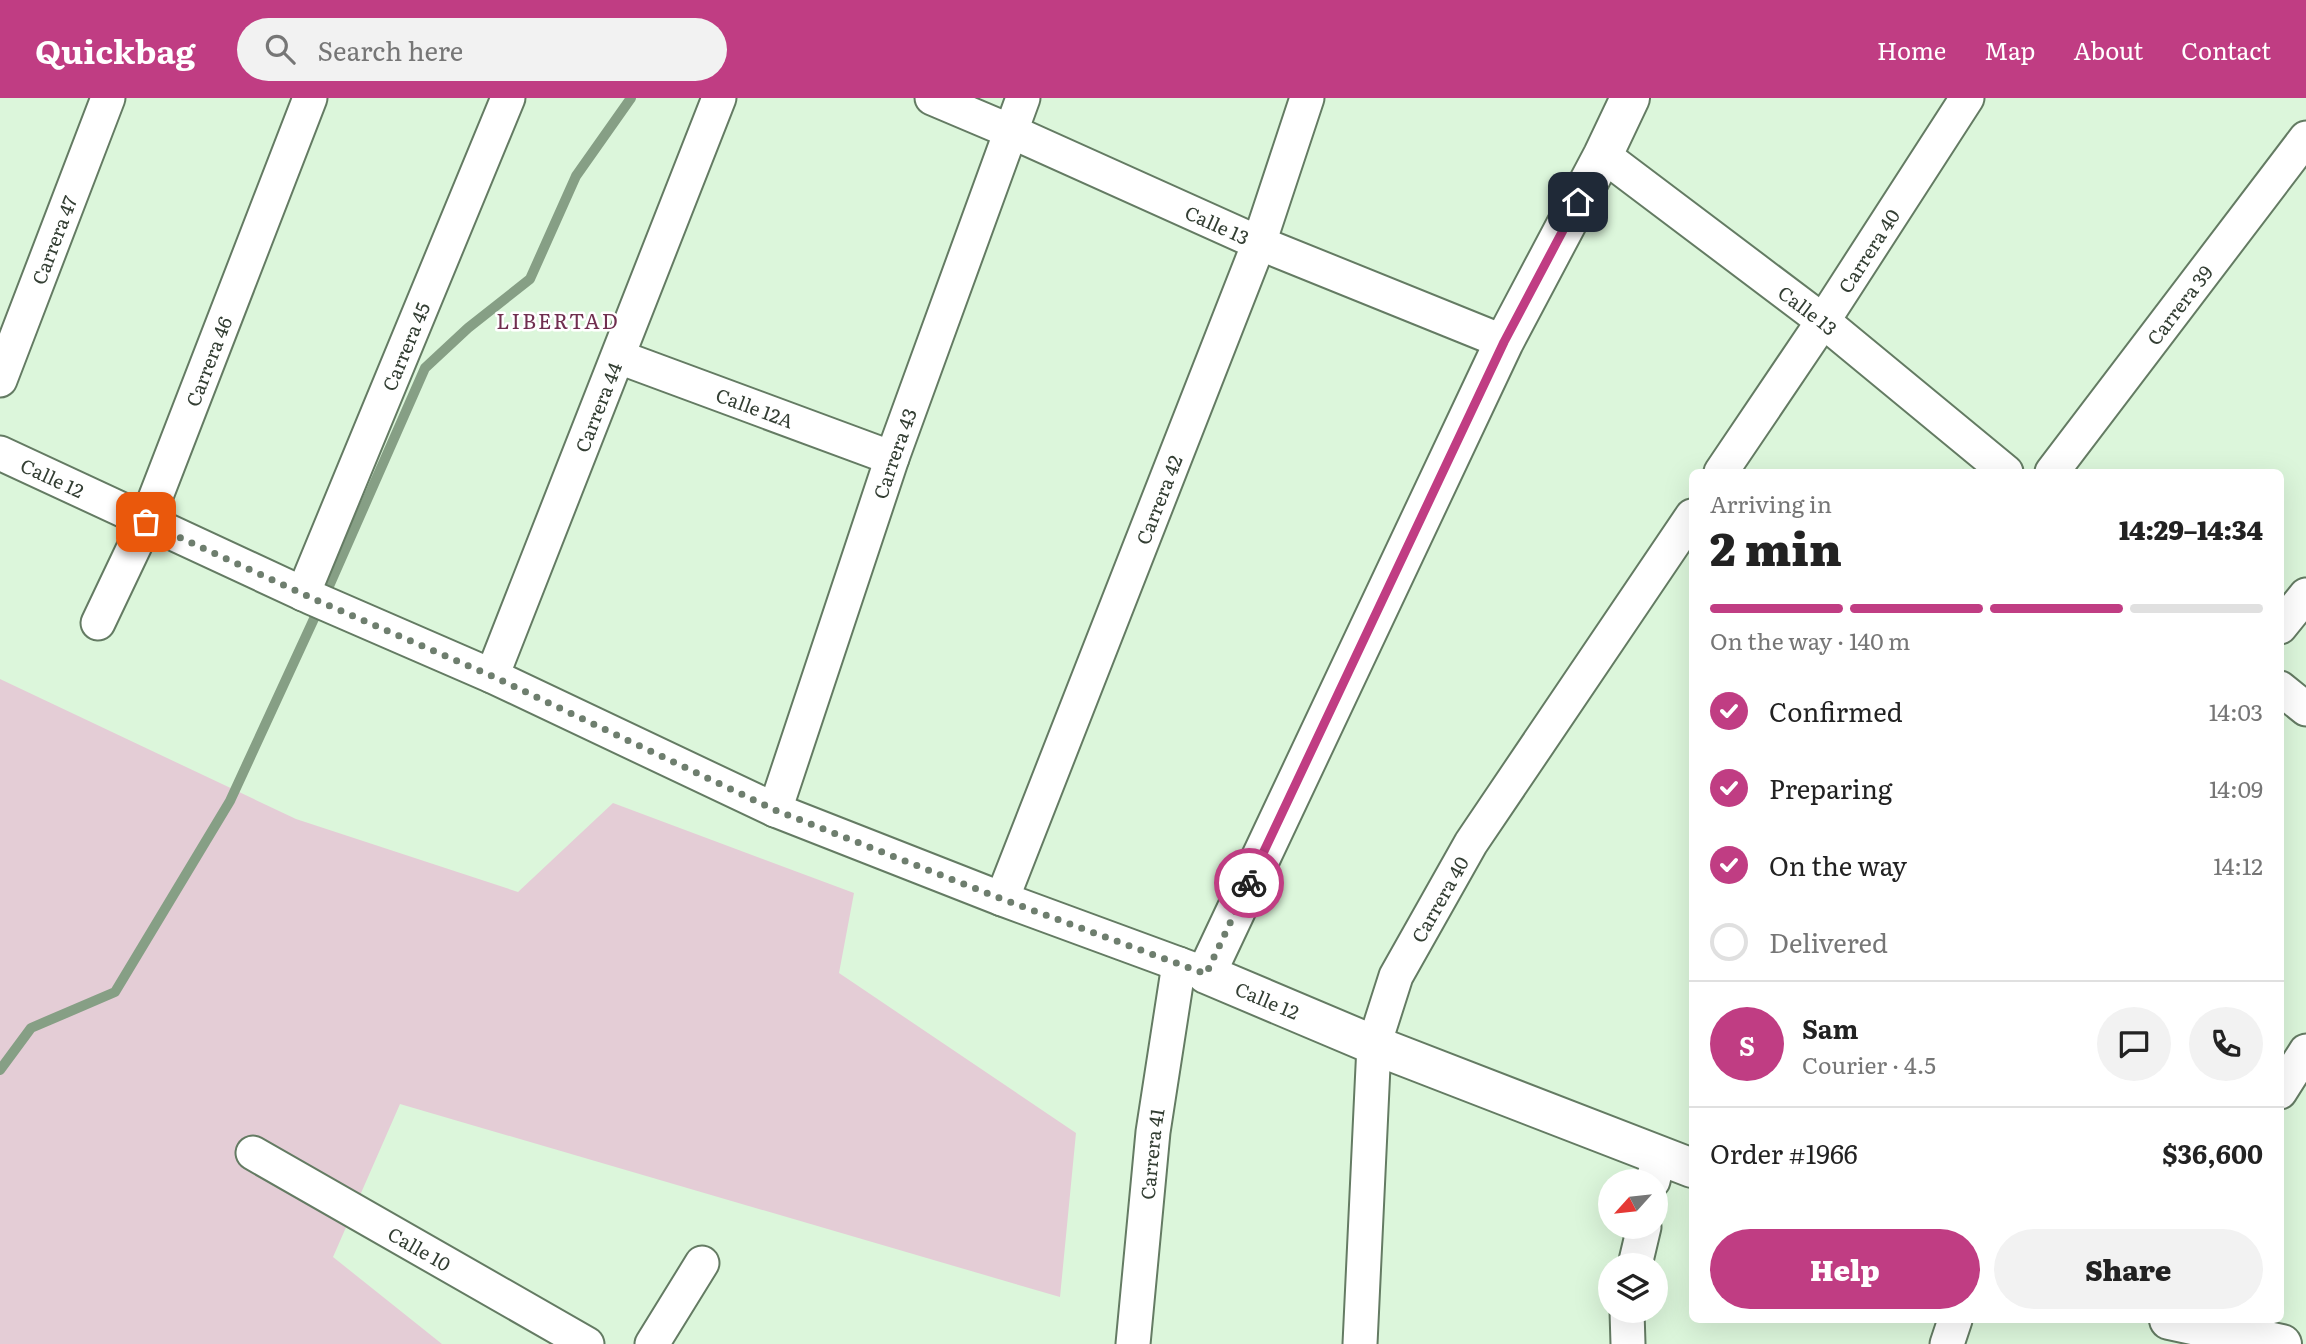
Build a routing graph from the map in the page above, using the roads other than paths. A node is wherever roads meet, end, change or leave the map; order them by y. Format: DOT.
graph roads {
  1 [pos="108,98"];
  2 [pos="310,98"];
  3 [pos="508,98"];
  4 [pos="719,98"];
  5 [pos="932,98"];
  6 [pos="1023,98"];
  7 [pos="1307,98"];
  8 [pos="1630,98"];
  9 [pos="1967,98"];
  10 [pos="1010,131"];
  11 [pos="2306,138"];
  12 [pos="1603,155"];
  13 [pos="1259,243"];
  14 [pos="1824,321"];
  15 [pos="1504,342"];
  16 [pos="619,358"];
  17 [pos="0,380"];
  18 [pos="0,453"];
  19 [pos="892,458"];
  20 [pos="1723,469"];
  21 [pos="2002,469"];
  22 [pos="2054,469"];
  23 [pos="1689,520"];
  24 [pos="146,522"];
  25 [pos="2306,595"];
  26 [pos="317,600"];
  27 [pos="2284,622"];
  28 [pos="98,623"];
  29 [pos="492,676"];
  30 [pos="2284,691"];
  31 [pos="2306,709"];
  32 [pos="775,810"];
  33 [pos="1002,899"];
  34 [pos="1192,969"];
  35 [pos="1374,1045"];
  36 [pos="2306,1051"];
  37 [pos="2284,1086"];
  38 [pos="253,1153"];
  39 [pos="1668,1168"];
  40 [pos="702,1263"];
  41 [pos="1627,1323"];
  42 [pos="1954,1323"];
  43 [pos="2172,1326"];
  44 [pos="587,1344"];
  45 [pos="652,1344"];
  46 [pos="1133,1344"];
  47 [pos="1360,1344"];
  48 [pos="1628,1344"];
  49 [pos="1947,1344"];
  50 [pos="2282,1344"];
  1 -- 17 [label="street, Carrera 47"];
  2 -- 24 [label="street, Carrera 46"];
  3 -- 26 [label="street, Carrera 45"];
  4 -- 16 [label="street, Carrera 44"];
  5 -- 10 [label="street, Calle 13"];
  6 -- 10 [label="street, Carrera 43"];
  7 -- 13 [label="street, Carrera 42"];
  8 -- 12 [label="street, Carrera 41"];
  9 -- 14 [label="street, Carrera 40"];
  10 -- 13 [label="street, Calle 13"];
  10 -- 19 [label="street, Carrera 43"];
  11 -- 22 [label="street, Carrera 39"];
  12 -- 14 [label="street, Calle 13"];
  12 -- 15 [label="street, Carrera 41"];
  13 -- 15 [label="street, Calle 13"];
  13 -- 33 [label="street, Carrera 42"];
  14 -- 20 [label="street, Carrera 40"];
  14 -- 21 [label="street, Calle 13"];
  15 -- 34 [label="street, Carrera 41"];
  16 -- 19 [label="street, Calle 12A"];
  16 -- 29 [label="street, Carrera 44"];
  18 -- 24 [label="street, Calle 12"];
  19 -- 32 [label="street, Carrera 43"];
  23 -- 35 [label="street, Carrera 40"];
  24 -- 26 [label="street, Calle 12"];
  24 -- 28 [label="street, Carrera 46"];
  25 -- 27 [label="street"];
  26 -- 29 [label="street, Calle 12"];
  29 -- 32 [label="street, Calle 12"];
  30 -- 31 [label="street"];
  32 -- 33 [label="street, Calle 12"];
  33 -- 34 [label="street, Calle 12"];
  34 -- 35 [label="street, Calle 12"];
  34 -- 46 [label="street, Carrera 41"];
  35 -- 39 [label="street, Calle 12"];
  35 -- 47 [label="street, Carrera 40"];
  36 -- 37 [label="street"];
  38 -- 44 [label="street, Calle 10"];
  40 -- 45 [label="street"];
  41 -- 48 [label="street"];
  42 -- 49 [label="street"];
  43 -- 50 [label="street"];
}
